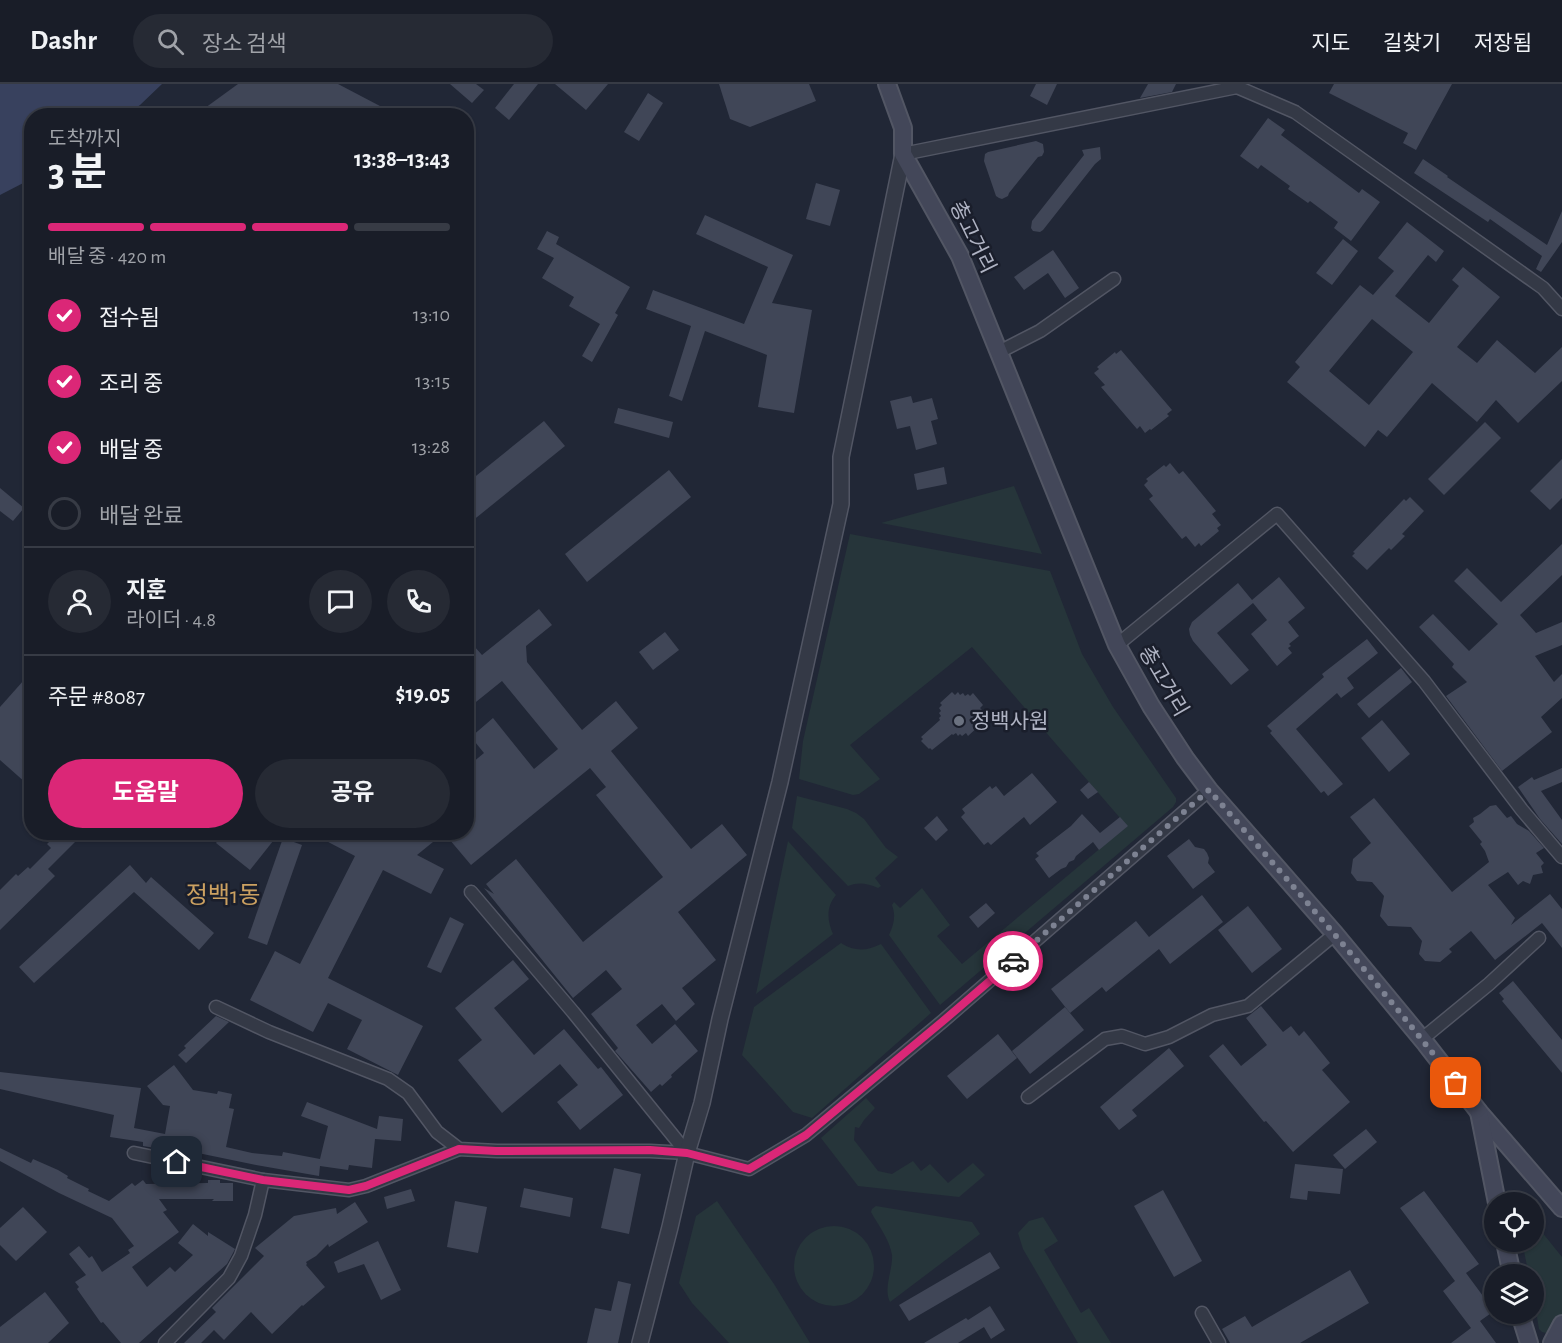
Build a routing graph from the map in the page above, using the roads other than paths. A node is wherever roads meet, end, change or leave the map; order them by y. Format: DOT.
graph roads {
  1 [pos="887,84"];
  2 [pos="903,154"];
  3 [pos="1114,279"];
  4 [pos="1562,309"];
  5 [pos="999,352"];
  6 [pos="1117,645"];
  7 [pos="1209,790"];
  8 [pos="1562,857"];
  9 [pos="471,892"];
  10 [pos="1335,934"];
  11 [pos="1539,938"];
  12 [pos="216,1006"];
  13 [pos="1422,1039"];
  14 [pos="1028,1097"];
  15 [pos="1479,1112"];
  16 [pos="459,1149"];
  17 [pos="134,1153"];
  18 [pos="687,1153"];
  19 [pos="263,1180"];
  20 [pos="1495,1192"];
  21 [pos="1562,1208"];
  22 [pos="1202,1313"];
  23 [pos="1523,1324"];
  24 [pos="1562,1324"];
  25 [pos="165,1343"];
  26 [pos="639,1343"];
  27 [pos="1219,1343"];
  28 [pos="1529,1343"];
  29 [pos="1552,1343"];
  1 -- 2 [label="main road, 총고거리"];
  2 -- 4 [label="street"];
  2 -- 5 [label="main road, 총고거리"];
  2 -- 18 [label="street"];
  3 -- 5 [label="street"];
  5 -- 6 [label="main road, 총고거리"];
  6 -- 7 [label="main road, 총고거리"];
  6 -- 8 [label="street"];
  7 -- 10 [label="main road, 총고거리"];
  7 -- 18 [label="street"];
  9 -- 18 [label="street"];
  10 -- 13 [label="main road, 총고거리"];
  10 -- 14 [label="street"];
  11 -- 13 [label="street"];
  12 -- 16 [label="street"];
  13 -- 15 [label="main road, 총고거리"];
  15 -- 20 [label="main road"];
  15 -- 21 [label="main road, 총고거리"];
  16 -- 18 [label="street"];
  16 -- 19 [label="street"];
  17 -- 19 [label="street"];
  18 -- 26 [label="street"];
  19 -- 25 [label="street"];
  22 -- 27 [label="street"];
  23 -- 28 [label="main road"];
  24 -- 29 [label="main road"];
}
